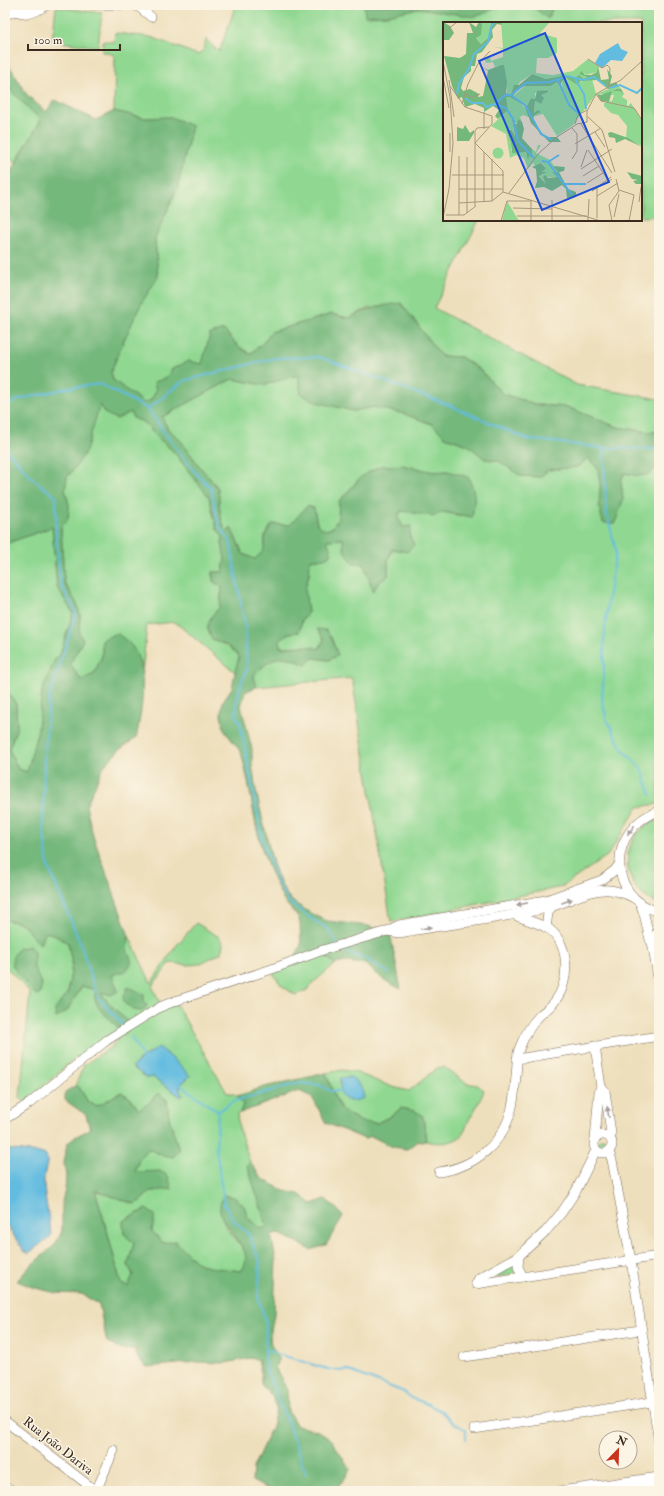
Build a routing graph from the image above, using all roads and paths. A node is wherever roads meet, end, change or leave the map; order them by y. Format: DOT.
graph roads {
  1 [pos="31,5"];
  2 [pos="47,5"];
  3 [pos="94,5"];
  4 [pos="121,5"];
  5 [pos="133,5"];
  6 [pos="15,11"];
  7 [pos="5,15"];
  8 [pos="151,18"];
  9 [pos="659,811"];
  10 [pos="620,863"];
  11 [pos="637,901"];
  12 [pos="552,906"];
  13 [pos="659,912"];
  14 [pos="515,914"];
  15 [pos="546,928"];
  16 [pos="659,928"];
  17 [pos="387,931"];
  18 [pos="652,942"];
  19 [pos="659,984"];
  20 [pos="659,1036"];
  21 [pos="594,1046"];
  22 [pos="517,1059"];
  23 [pos="601,1088"];
  24 [pos="5,1119"];
  25 [pos="610,1138"];
  26 [pos="595,1139"];
  27 [pos="596,1150"];
  28 [pos="609,1152"];
  29 [pos="439,1172"];
  30 [pos="519,1256"];
  31 [pos="659,1256"];
  32 [pos="631,1260"];
  33 [pos="523,1277"];
  34 [pos="640,1330"];
  35 [pos="464,1357"];
  36 [pos="652,1402"];
  37 [pos="5,1421"];
  38 [pos="474,1429"];
  39 [pos="659,1443"];
  40 [pos="114,1450"];
  41 [pos="659,1476"];
  42 [pos="659,1484"];
  43 [pos="5,1487"];
  44 [pos="14,1491"];
  45 [pos="96,1491"];
  46 [pos="560,1491"];
  47 [pos="620,1491"];
  1 -- 6 [label="street"];
  2 -- 6 [label="street"];
  3 -- 4 [label="street"];
  5 -- 8 [label="street"];
  6 -- 7 [label="street"];
  9 -- 10 [label="street, one-way"];
  10 -- 11 [label="street"];
  10 -- 17 [label="street, one-way"];
  12 -- 11 [label="street, one-way"];
  11 -- 13 [label="street"];
  11 -- 18 [label="street"];
  12 -- 14 [label="street"];
  12 -- 15 [label="street"];
  14 -- 15 [label="street"];
  17 -- 14 [label="street, one-way"];
  15 -- 22 [label="street"];
  16 -- 18 [label="street"];
  17 -- 24 [label="street"];
  18 -- 19 [label="street"];
  20 -- 21 [label="street"];
  21 -- 22 [label="street"];
  21 -- 23 [label="street"];
  22 -- 29 [label="street"];
  25 -- 23 [label="street, one-way"];
  23 -- 26 [label="street"];
  25 -- 26 [label="street"];
  25 -- 28 [label="street"];
  26 -- 27 [label="street"];
  27 -- 28 [label="street"];
  27 -- 30 [label="street"];
  28 -- 32 [label="street"];
  30 -- 33 [label="street"];
  30 -- 33 [label="street"];
  31 -- 32 [label="street"];
  32 -- 33 [label="street"];
  32 -- 34 [label="street"];
  34 -- 35 [label="street"];
  34 -- 36 [label="street"];
  36 -- 38 [label="street"];
  36 -- 39 [label="street"];
  37 -- 45 [label="street, Rua João Dariva"];
  40 -- 45 [label="street"];
  41 -- 46 [label="street"];
  42 -- 47 [label="street"];
  43 -- 44 [label="street"];
}
